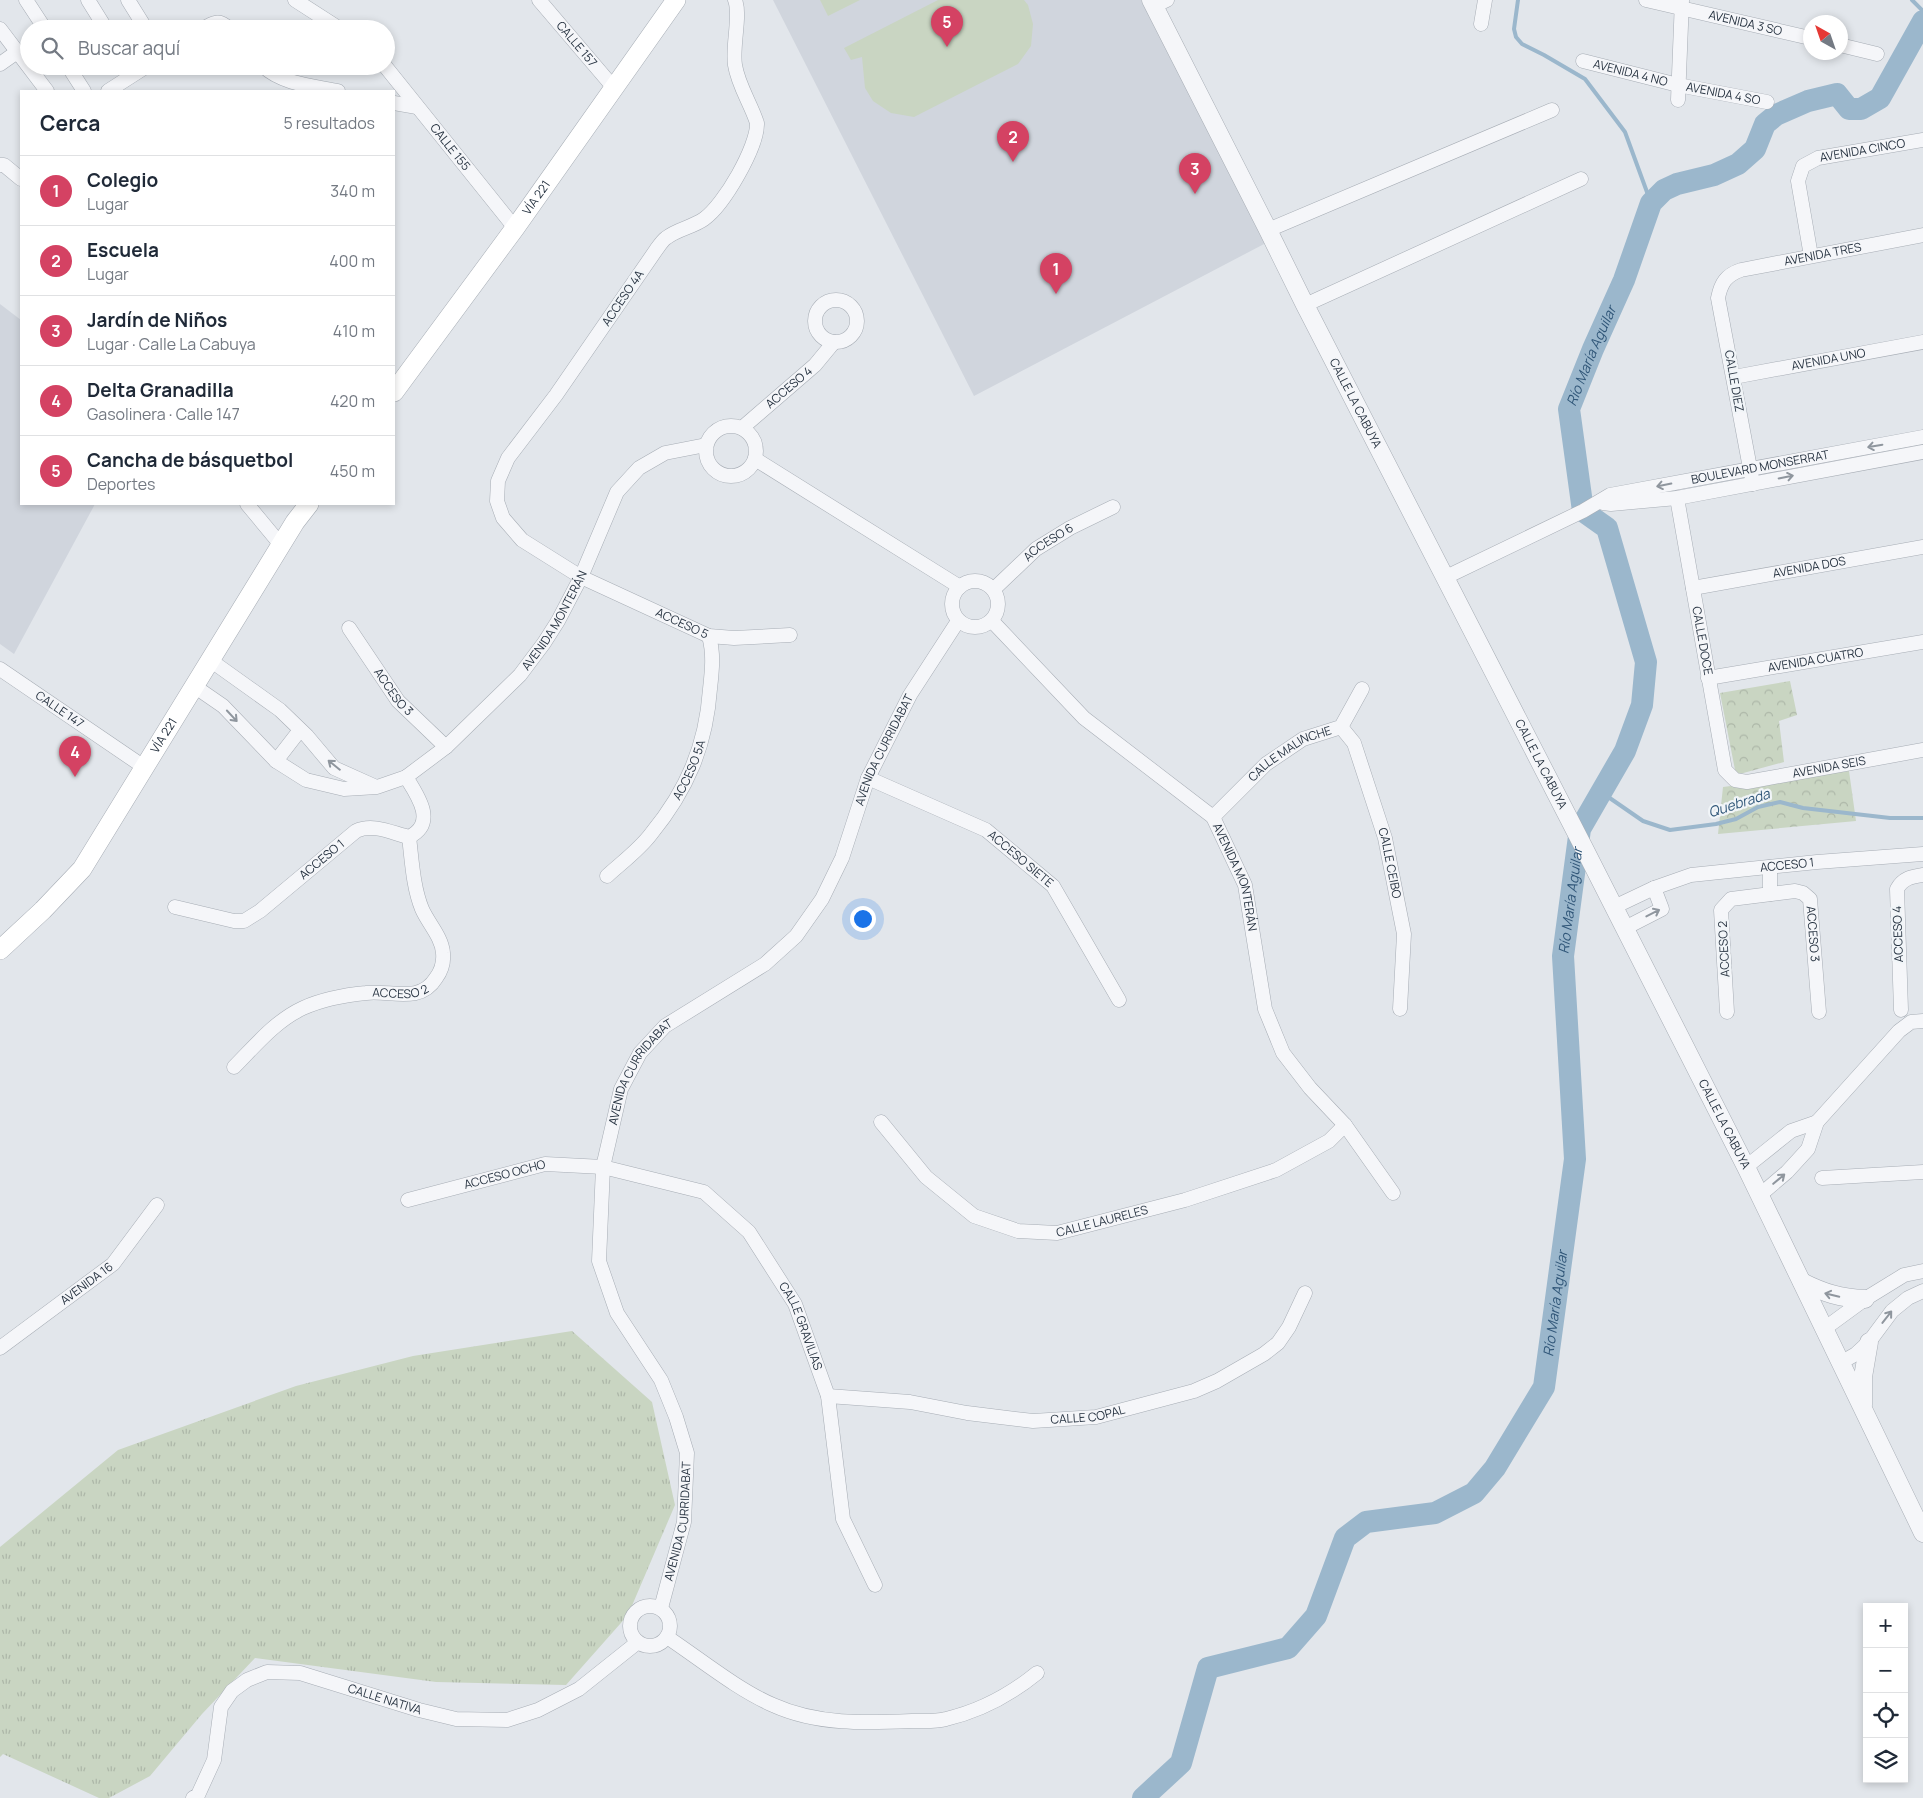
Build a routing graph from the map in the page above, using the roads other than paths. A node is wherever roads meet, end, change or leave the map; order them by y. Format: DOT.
graph roads {
  1 [pos="26,0"];
  2 [pos="88,0"];
  3 [pos="128,0"];
  4 [pos="295,0"];
  5 [pos="539,0"];
  6 [pos="676,0"];
  7 [pos="735,0"];
  8 [pos="1485,0"];
  9 [pos="1646,0"];
  10 [pos="1157,2"];
  11 [pos="1682,4"];
  12 [pos="39,20"];
  13 [pos="100,20"];
  14 [pos="140,20"];
  15 [pos="326,20"];
  16 [pos="1482,24"];
  17 [pos="0,29"];
  18 [pos="1803,36"];
  19 [pos="1848,47"];
  20 [pos="18,52"];
  21 [pos="1877,54"];
  22 [pos="20,55"];
  23 [pos="1583,61"];
  24 [pos="0,64"];
  25 [pos="35,75"];
  26 [pos="74,75"];
  27 [pos="126,75"];
  28 [pos="275,75"];
  29 [pos="392,75"];
  30 [pos="1678,85"];
  31 [pos="614,88"];
  32 [pos="46,90"];
  33 [pos="83,90"];
  34 [pos="109,90"];
  35 [pos="333,90"];
  36 [pos="1678,100"];
  37 [pos="1767,102"];
  38 [pos="395,103"];
  39 [pos="417,107"];
  40 [pos="1552,110"];
  41 [pos="1923,140"];
  42 [pos="0,166"];
  43 [pos="20,178"];
  44 [pos="1581,179"];
  45 [pos="516,228"];
  46 [pos="1268,230"];
  47 [pos="1923,235"];
  48 [pos="1811,256"];
  49 [pos="1725,279"];
  50 [pos="1305,305"];
  51 [pos="834,342"];
  52 [pos="1923,342"];
  53 [pos="1734,377"];
  54 [pos="395,391"];
  55 [pos="742,428"];
  56 [pos="1923,437"];
  57 [pos="706,445"];
  58 [pos="1923,452"];
  59 [pos="754,459"];
  60 [pos="1750,469"];
  61 [pos="1753,484"];
  62 [pos="1677,498"];
  63 [pos="1599,503"];
  64 [pos="248,505"];
  65 [pos="308,505"];
  66 [pos="1113,507"];
  67 [pos="281,545"];
  68 [pos="1923,547"];
  69 [pos="580,577"];
  70 [pos="1446,577"];
  71 [pos="960,587"];
  72 [pos="1693,588"];
  73 [pos="994,589"];
  74 [pos="958,621"];
  75 [pos="992,621"];
  76 [pos="349,628"];
  77 [pos="790,635"];
  78 [pos="709,636"];
  79 [pos="1923,642"];
  80 [pos="210,660"];
  81 [pos="0,669"];
  82 [pos="1708,678"];
  83 [pos="194,686"];
  84 [pos="1362,690"];
  85 [pos="1341,726"];
  86 [pos="300,730"];
  87 [pos="446,747"];
  88 [pos="1923,750"];
  89 [pos="276,761"];
  90 [pos="144,767"];
  91 [pos="406,777"];
  92 [pos="868,778"];
  93 [pos="1735,780"];
  94 [pos="377,787"];
  95 [pos="1213,817"];
  96 [pos="409,837"];
  97 [pos="1923,854"];
  98 [pos="1770,866"];
  99 [pos="1923,875"];
  100 [pos="607,876"];
  101 [pos="1654,888"];
  102 [pos="1770,894"];
  103 [pos="175,907"];
  104 [pos="1614,907"];
  105 [pos="1625,928"];
  106 [pos="0,950"];
  107 [pos="1119,1000"];
  108 [pos="1400,1009"];
  109 [pos="1900,1010"];
  110 [pos="1727,1012"];
  111 [pos="1819,1012"];
  112 [pos="1923,1021"];
  113 [pos="234,1067"];
  114 [pos="881,1122"];
  115 [pos="1817,1122"];
  116 [pos="1345,1125"];
  117 [pos="603,1166"];
  118 [pos="1746,1167"];
  119 [pos="1923,1172"];
  120 [pos="1822,1178"];
  121 [pos="1393,1193"];
  122 [pos="1760,1195"];
  123 [pos="408,1200"];
  124 [pos="157,1205"];
  125 [pos="1923,1271"];
  126 [pos="1802,1282"];
  127 [pos="1923,1291"];
  128 [pos="1305,1293"];
  129 [pos="1865,1299"];
  130 [pos="1824,1329"];
  131 [pos="1868,1342"];
  132 [pos="0,1348"];
  133 [pos="1840,1363"];
  134 [pos="828,1396"];
  135 [pos="1863,1408"];
  136 [pos="1923,1533"];
  137 [pos="875,1585"];
  138 [pos="661,1608"];
  139 [pos="667,1638"];
  140 [pos="638,1642"];
  141 [pos="1037,1673"];
  142 [pos="193,1798"];
  1 -- 12 [label="street"];
  2 -- 13 [label="street"];
  3 -- 14 [label="street"];
  4 -- 15 [label="street"];
  5 -- 31 [label="street, CALLE 157"];
  6 -- 31 [label="main road, VÍA 221"];
  7 -- 69 [label="street, ACCESO 4A"];
  8 -- 16 [label="street"];
  9 -- 11 [label="street, AVENIDA 3 SO"];
  10 -- 46 [label="street, CALLE LA CABUYA"];
  11 -- 18 [label="street, AVENIDA 3 SO"];
  11 -- 30 [label="street"];
  17 -- 20 [label="street"];
  19 -- 21 [label="street"];
  20 -- 22 [label="street"];
  20 -- 24 [label="street"];
  23 -- 30 [label="street, AVENIDA 4 NO"];
  25 -- 32 [label="street"];
  26 -- 33 [label="street"];
  27 -- 34 [label="street"];
  28 -- 35 [label="street"];
  29 -- 39 [label="street, CALLE 155"];
  30 -- 36 [label="street"];
  30 -- 37 [label="street, AVENIDA 4 SO"];
  31 -- 45 [label="main road, VÍA 221"];
  38 -- 39 [label="street"];
  39 -- 45 [label="street, CALLE 155"];
  40 -- 46 [label="street"];
  41 -- 48 [label="street, AVENIDA CINCO"];
  42 -- 43 [label="street"];
  44 -- 50 [label="street"];
  45 -- 54 [label="main road, VÍA 221"];
  46 -- 50 [label="street, CALLE LA CABUYA"];
  47 -- 48 [label="street, AVENIDA TRES"];
  48 -- 49 [label="street, AVENIDA TRES"];
  49 -- 53 [label="street, CALLE DIEZ"];
  50 -- 70 [label="street, CALLE LA CABUYA"];
  51 -- 55 [label="street, ACCESO 4"];
  52 -- 53 [label="street, AVENIDA UNO"];
  53 -- 60 [label="street, CALLE DIEZ"];
  55 -- 57 [label="street"];
  55 -- 59 [label="street"];
  56 -- 60 [label="street, BOULEVARD MONSERRAT, one-way"];
  57 -- 59 [label="street"];
  57 -- 69 [label="street, AVENIDA MONTERÁN"];
  61 -- 58 [label="street, BOULEVARD MONSERRAT, one-way"];
  59 -- 71 [label="street"];
  60 -- 61 [label="street, CALLE DIEZ"];
  60 -- 63 [label="street, BOULEVARD MONSERRAT, one-way"];
  61 -- 62 [label="street, BOULEVARD MONSERRAT"];
  62 -- 63 [label="street, BOULEVARD MONSERRAT"];
  62 -- 72 [label="street, CALLE DOCE"];
  63 -- 70 [label="street, BOULEVARD MONSERRAT"];
  64 -- 67 [label="street"];
  65 -- 67 [label="main road, VÍA 221"];
  66 -- 73 [label="street, ACCESO 6"];
  67 -- 80 [label="main road, VÍA 221"];
  68 -- 72 [label="street, AVENIDA DOS"];
  69 -- 78 [label="street, ACCESO 5"];
  69 -- 87 [label="street, AVENIDA MONTERÁN"];
  70 -- 104 [label="street, CALLE LA CABUYA"];
  71 -- 73 [label="street"];
  71 -- 74 [label="street"];
  72 -- 82 [label="street, CALLE DOCE"];
  73 -- 75 [label="street"];
  74 -- 75 [label="street"];
  74 -- 92 [label="street, AVENIDA CURRIDABAT"];
  75 -- 95 [label="street, AVENIDA MONTERÁN"];
  76 -- 87 [label="street, ACCESO 3"];
  77 -- 78 [label="street, ACCESO 5"];
  78 -- 100 [label="street, ACCESO 5A"];
  79 -- 82 [label="street, AVENIDA CUATRO"];
  80 -- 83 [label="main road, VÍA 221"];
  80 -- 86 [label="street"];
  81 -- 90 [label="street, CALLE 147"];
  82 -- 93 [label="street, CALLE DOCE"];
  83 -- 89 [label="street, AVENIDA MONTERÁN, one-way"];
  83 -- 90 [label="main road, VÍA 221"];
  84 -- 85 [label="street, CALLE MALINCHE"];
  85 -- 95 [label="street, CALLE MALINCHE"];
  85 -- 108 [label="street, CALLE CEIBO"];
  86 -- 89 [label="street"];
  94 -- 86 [label="street, one-way"];
  87 -- 91 [label="street, AVENIDA MONTERÁN"];
  88 -- 93 [label="street, AVENIDA SEIS"];
  89 -- 94 [label="street, AVENIDA MONTERÁN"];
  90 -- 106 [label="main road, VÍA 221"];
  91 -- 94 [label="street, AVENIDA MONTERÁN"];
  91 -- 96 [label="street"];
  92 -- 107 [label="street, ACCESO SIETE"];
  92 -- 117 [label="street, AVENIDA CURRIDABAT"];
  95 -- 116 [label="street, AVENIDA MONTERÁN"];
  96 -- 103 [label="street, ACCESO 1"];
  96 -- 113 [label="street, ACCESO 2"];
  97 -- 98 [label="street, ACCESO 1"];
  98 -- 101 [label="street, ACCESO 1"];
  98 -- 102 [label="street"];
  99 -- 109 [label="street, ACCESO 4"];
  101 -- 104 [label="street, ACCESO 1"];
  105 -- 101 [label="street, one-way"];
  102 -- 110 [label="street, ACCESO 2"];
  102 -- 111 [label="street, ACCESO 3"];
  104 -- 105 [label="street, CALLE LA CABUYA"];
  105 -- 118 [label="street, CALLE LA CABUYA"];
  112 -- 115 [label="street"];
  114 -- 116 [label="street, CALLE LAURELES"];
  115 -- 118 [label="street"];
  122 -- 115 [label="street, one-way"];
  116 -- 121 [label="street, AVENIDA MONTERÁN"];
  117 -- 123 [label="street, ACCESO OCHO"];
  117 -- 134 [label="street, CALLE GRAVILIAS"];
  117 -- 138 [label="street, AVENIDA CURRIDABAT"];
  118 -- 122 [label="street, CALLE LA CABUYA"];
  119 -- 120 [label="street"];
  122 -- 126 [label="street, CALLE LA CABUYA"];
  124 -- 132 [label="street, AVENIDA 16"];
  125 -- 129 [label="street"];
  129 -- 126 [label="street, one-way"];
  126 -- 130 [label="street, CALLE LA CABUYA"];
  131 -- 127 [label="street, one-way"];
  128 -- 134 [label="street, CALLE COPAL"];
  129 -- 130 [label="street"];
  130 -- 133 [label="street, CALLE LA CABUYA"];
  131 -- 133 [label="street"];
  131 -- 135 [label="street"];
  133 -- 135 [label="street, CALLE LA CABUYA"];
  134 -- 137 [label="street, CALLE GRAVILIAS"];
  135 -- 136 [label="street, CALLE LA CABUYA"];
  138 -- 139 [label="street"];
  138 -- 140 [label="street"];
  139 -- 140 [label="street"];
  139 -- 141 [label="street"];
  140 -- 142 [label="street, CALLE NATIVA"];
}
